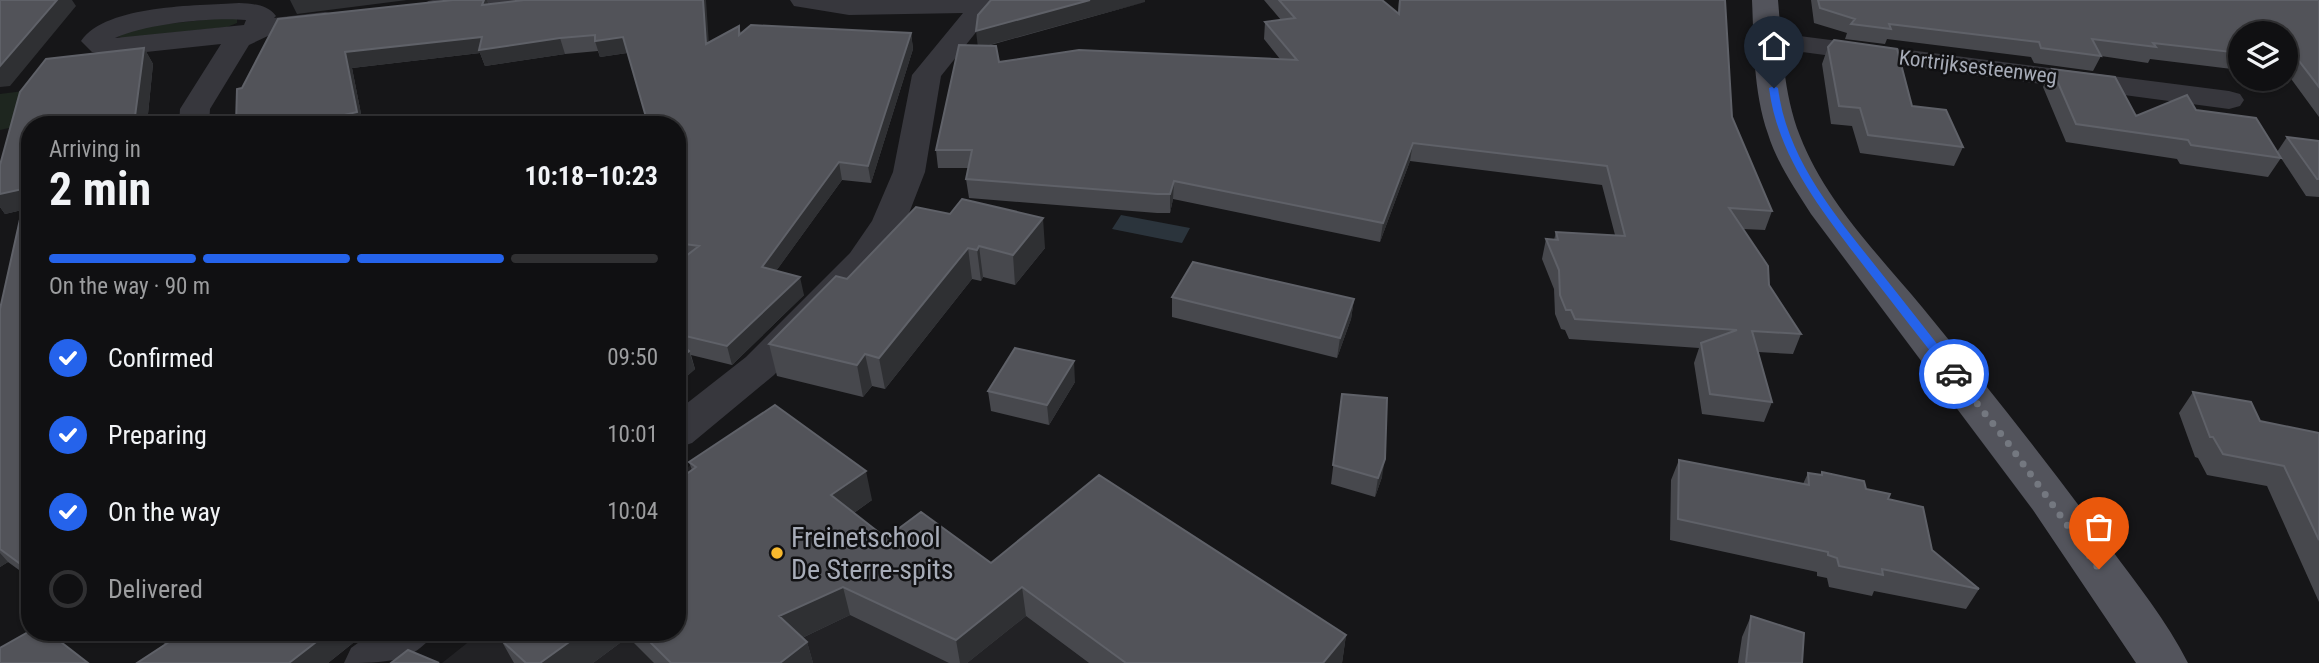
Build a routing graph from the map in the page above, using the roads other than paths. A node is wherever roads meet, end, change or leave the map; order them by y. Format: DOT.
graph roads {
  1 [pos="502,0"];
  2 [pos="803,0"];
  3 [pos="1765,0"];
  4 [pos="988,2"];
  5 [pos="407,11"];
  6 [pos="353,17"];
  7 [pos="258,30"];
  8 [pos="1768,40"];
  9 [pos="2229,100"];
  10 [pos="195,116"];
  11 [pos="686,426"];
  12 [pos="398,641"];
  13 [pos="369,663"];
  14 [pos="2163,663"];
  1 -- 5 [label="street"];
  2 -- 4 [label="street"];
  3 -- 8 [label="main road"];
  4 -- 11 [label="street"];
  6 -- 7 [label="street"];
  7 -- 7 [label="street"];
  7 -- 10 [label="street"];
  8 -- 9 [label="street, Kortrijksesteenweg"];
  8 -- 14 [label="main road"];
  12 -- 13 [label="street"];
}
